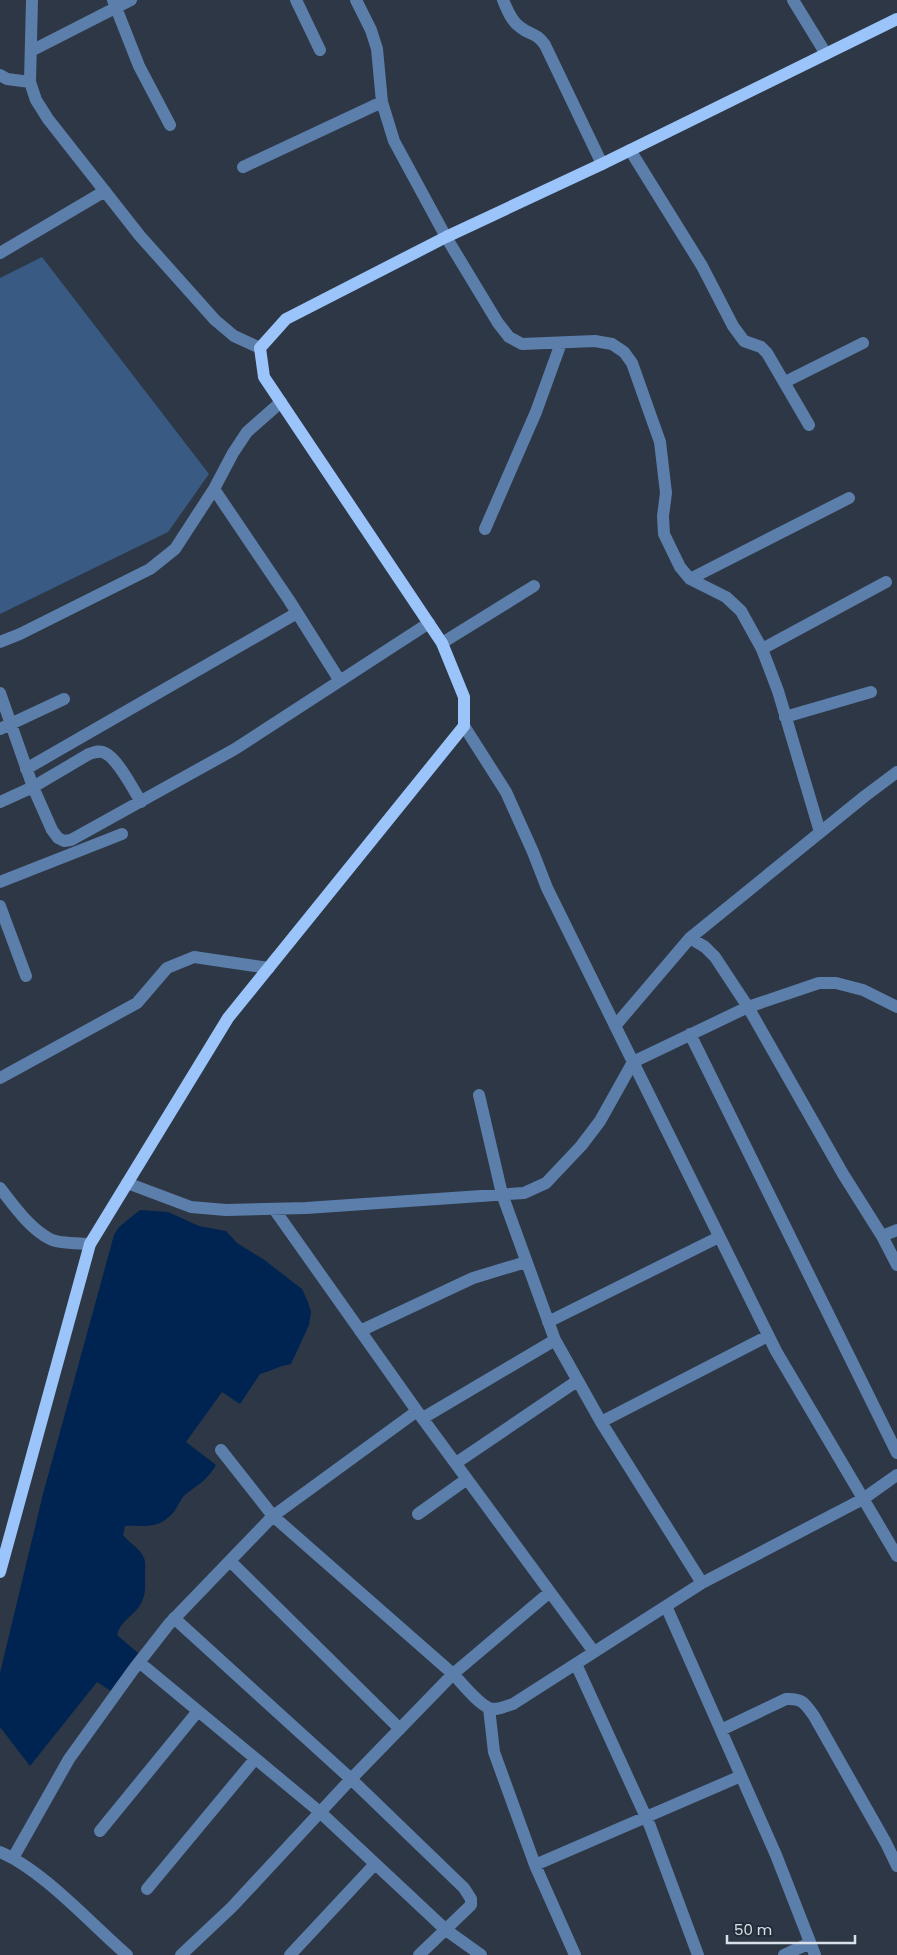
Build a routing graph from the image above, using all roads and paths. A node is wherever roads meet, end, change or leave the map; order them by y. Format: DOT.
graph roads {
  1 [pos="32,0"];
  2 [pos="131,0"];
  3 [pos="296,0"];
  4 [pos="356,0"];
  5 [pos="503,0"];
  6 [pos="793,0"];
  7 [pos="114,4"];
  8 [pos="897,19"];
  9 [pos="320,50"];
  10 [pos="31,51"];
  11 [pos="826,54"];
  12 [pos="0,75"];
  13 [pos="30,82"];
  14 [pos="382,102"];
  15 [pos="170,125"];
  16 [pos="630,150"];
  17 [pos="602,164"];
  18 [pos="243,167"];
  19 [pos="105,191"];
  20 [pos="446,237"];
  21 [pos="0,252"];
  22 [pos="560,342"];
  23 [pos="863,343"];
  24 [pos="260,348"];
  25 [pos="785,382"];
  26 [pos="281,402"];
  27 [pos="809,425"];
  28 [pos="214,489"];
  29 [pos="849,498"];
  30 [pos="485,529"];
  31 [pos="690,579"];
  32 [pos="886,582"];
  33 [pos="534,586"];
  34 [pos="297,613"];
  35 [pos="429,623"];
  36 [pos="0,642"];
  37 [pos="442,643"];
  38 [pos="762,649"];
  39 [pos="340,680"];
  40 [pos="871,692"];
  41 [pos="0,693"];
  42 [pos="64,699"];
  43 [pos="785,716"];
  44 [pos="464,726"];
  45 [pos="6,727"];
  46 [pos="26,769"];
  47 [pos="897,772"];
  48 [pos="33,787"];
  49 [pos="0,802"];
  50 [pos="141,802"];
  51 [pos="820,832"];
  52 [pos="122,834"];
  53 [pos="0,882"];
  54 [pos="0,906"];
  55 [pos="690,938"];
  56 [pos="269,968"];
  57 [pos="26,976"];
  58 [pos="748,1007"];
  59 [pos="897,1007"];
  60 [pos="615,1026"];
  61 [pos="690,1034"];
  62 [pos="633,1062"];
  63 [pos="0,1078"];
  64 [pos="478,1095"];
  65 [pos="127,1183"];
  66 [pos="1,1191"];
  67 [pos="502,1194"];
  68 [pos="274,1209"];
  69 [pos="897,1230"];
  70 [pos="882,1236"];
  71 [pos="719,1237"];
  72 [pos="90,1244"];
  73 [pos="526,1262"];
  74 [pos="897,1265"];
  75 [pos="548,1322"];
  76 [pos="360,1331"];
  77 [pos="768,1336"];
  78 [pos="555,1340"];
  79 [pos="577,1381"];
  80 [pos="420,1415"];
  81 [pos="601,1422"];
  82 [pos="221,1450"];
  83 [pos="897,1453"];
  84 [pos="456,1463"];
  85 [pos="897,1476"];
  86 [pos="467,1478"];
  87 [pos="863,1499"];
  88 [pos="418,1514"];
  89 [pos="273,1516"];
  90 [pos="897,1556"];
  91 [pos="230,1561"];
  92 [pos="0,1572"];
  93 [pos="702,1583"];
  94 [pos="550,1592"];
  95 [pos="666,1606"];
  96 [pos="174,1618"];
  97 [pos="594,1652"];
  98 [pos="139,1662"];
  99 [pos="576,1664"];
  100 [pos="453,1674"];
  101 [pos="489,1708"];
  102 [pos="198,1711"];
  103 [pos="400,1729"];
  104 [pos="721,1730"];
  105 [pos="255,1759"];
  106 [pos="742,1776"];
  107 [pos="350,1779"];
  108 [pos="321,1813"];
  109 [pos="646,1817"];
  110 [pos="100,1831"];
  111 [pos="0,1852"];
  112 [pos="13,1858"];
  113 [pos="374,1865"];
  114 [pos="535,1865"];
  115 [pos="897,1866"];
  116 [pos="147,1889"];
  117 [pos="446,1930"];
  118 [pos="813,1949"];
  119 [pos="127,1955"];
  120 [pos="181,1955"];
  121 [pos="290,1955"];
  122 [pos="419,1955"];
  123 [pos="481,1955"];
  124 [pos="575,1955"];
  125 [pos="698,1955"];
  126 [pos="784,1955"];
  1 -- 10 [label="street"];
  2 -- 7 [label="street"];
  3 -- 9 [label="street"];
  4 -- 14 [label="street"];
  5 -- 17 [label="street"];
  6 -- 11 [label="street"];
  7 -- 10 [label="street"];
  7 -- 15 [label="street"];
  8 -- 11 [label="main road"];
  10 -- 13 [label="street"];
  11 -- 16 [label="main road"];
  12 -- 13 [label="street"];
  13 -- 19 [label="street"];
  14 -- 18 [label="street"];
  14 -- 20 [label="street"];
  16 -- 17 [label="main road"];
  16 -- 25 [label="street"];
  17 -- 20 [label="main road"];
  19 -- 21 [label="street"];
  19 -- 24 [label="street"];
  20 -- 22 [label="street"];
  20 -- 24 [label="main road"];
  22 -- 30 [label="street"];
  22 -- 31 [label="street"];
  23 -- 25 [label="street"];
  24 -- 26 [label="main road"];
  25 -- 27 [label="street"];
  26 -- 28 [label="street"];
  26 -- 35 [label="main road"];
  28 -- 34 [label="street"];
  28 -- 36 [label="street"];
  29 -- 31 [label="street"];
  31 -- 38 [label="street"];
  32 -- 38 [label="street"];
  33 -- 37 [label="street"];
  34 -- 39 [label="street"];
  34 -- 46 [label="street"];
  35 -- 37 [label="main road"];
  35 -- 39 [label="street"];
  37 -- 44 [label="main road"];
  38 -- 43 [label="street"];
  39 -- 50 [label="street"];
  40 -- 43 [label="street"];
  41 -- 45 [label="street"];
  42 -- 45 [label="street"];
  43 -- 51 [label="street"];
  44 -- 56 [label="main road"];
  44 -- 60 [label="street"];
  45 -- 46 [label="street"];
  46 -- 48 [label="street"];
  47 -- 51 [label="street"];
  48 -- 49 [label="street"];
  48 -- 50 [label="street"];
  48 -- 50 [label="street"];
  51 -- 55 [label="street"];
  52 -- 53 [label="street"];
  54 -- 57 [label="street"];
  55 -- 58 [label="street"];
  55 -- 60 [label="street"];
  56 -- 63 [label="street"];
  56 -- 65 [label="main road"];
  58 -- 59 [label="street"];
  58 -- 61 [label="street"];
  58 -- 70 [label="street"];
  60 -- 62 [label="street"];
  61 -- 62 [label="street"];
  61 -- 83 [label="street"];
  62 -- 67 [label="street"];
  62 -- 71 [label="street"];
  64 -- 67 [label="street"];
  65 -- 68 [label="street"];
  65 -- 72 [label="main road"];
  66 -- 72 [label="street"];
  67 -- 68 [label="street"];
  67 -- 73 [label="street"];
  68 -- 76 [label="street"];
  69 -- 70 [label="street"];
  70 -- 74 [label="street"];
  71 -- 75 [label="street"];
  71 -- 77 [label="street"];
  72 -- 92 [label="main road"];
  73 -- 75 [label="street"];
  73 -- 76 [label="street"];
  75 -- 78 [label="street"];
  76 -- 80 [label="street"];
  77 -- 81 [label="street"];
  77 -- 87 [label="street"];
  78 -- 79 [label="street"];
  78 -- 80 [label="street"];
  79 -- 81 [label="street"];
  79 -- 84 [label="street"];
  80 -- 84 [label="street"];
  80 -- 89 [label="street"];
  81 -- 93 [label="street"];
  82 -- 89 [label="street"];
  84 -- 86 [label="street"];
  85 -- 87 [label="street"];
  86 -- 88 [label="street"];
  86 -- 94 [label="street"];
  87 -- 90 [label="street"];
  87 -- 93 [label="street"];
  89 -- 91 [label="street"];
  89 -- 100 [label="street"];
  91 -- 96 [label="street"];
  91 -- 103 [label="street"];
  93 -- 95 [label="street"];
  94 -- 97 [label="street"];
  94 -- 100 [label="street"];
  95 -- 97 [label="street"];
  95 -- 104 [label="street"];
  96 -- 98 [label="street"];
  96 -- 107 [label="street"];
  97 -- 99 [label="street"];
  98 -- 102 [label="street"];
  98 -- 112 [label="street"];
  99 -- 101 [label="street"];
  99 -- 109 [label="street"];
  100 -- 101 [label="street"];
  100 -- 103 [label="street"];
  101 -- 114 [label="street"];
  102 -- 105 [label="street"];
  102 -- 110 [label="street"];
  103 -- 107 [label="street"];
  104 -- 106 [label="street"];
  104 -- 115 [label="street"];
  105 -- 108 [label="street"];
  105 -- 116 [label="street"];
  106 -- 109 [label="street"];
  106 -- 118 [label="street"];
  107 -- 108 [label="street"];
  107 -- 117 [label="street"];
  108 -- 113 [label="street"];
  108 -- 120 [label="street"];
  109 -- 114 [label="street"];
  109 -- 125 [label="street"];
  111 -- 112 [label="street"];
  112 -- 119 [label="street"];
  113 -- 117 [label="street"];
  113 -- 121 [label="street"];
  114 -- 124 [label="street"];
  117 -- 122 [label="street"];
  117 -- 123 [label="street"];
  118 -- 126 [label="street"];
}
